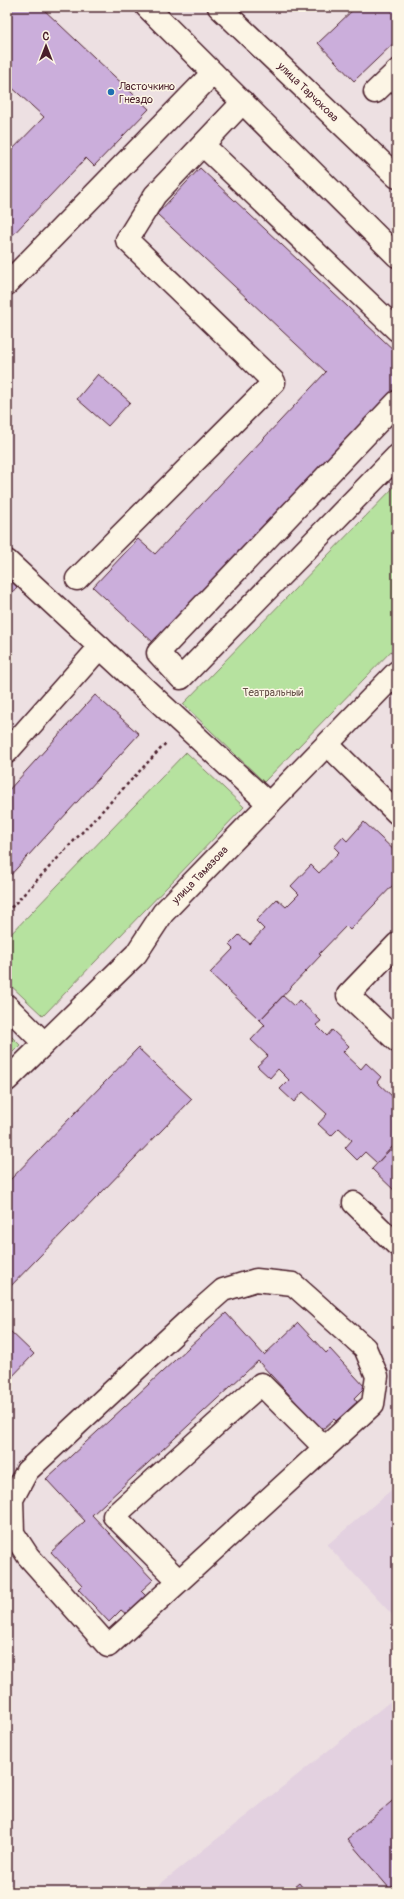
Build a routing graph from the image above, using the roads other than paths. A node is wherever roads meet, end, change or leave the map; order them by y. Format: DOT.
graph roads {
  1 [pos="147,7"];
  2 [pos="220,7"];
  3 [pos="213,73"];
  4 [pos="243,102"];
  5 [pos="202,146"];
  6 [pos="397,177"];
  7 [pos="397,256"];
  8 [pos="7,284"];
  9 [pos="397,330"];
  10 [pos="397,402"];
  11 [pos="397,456"];
  12 [pos="7,561"];
  13 [pos="76,579"];
  14 [pos="100,647"];
  15 [pos="397,672"];
  16 [pos="328,745"];
  17 [pos="7,752"];
  18 [pos="269,804"];
  19 [pos="397,813"];
  20 [pos="397,944"];
  21 [pos="7,1006"];
  22 [pos="397,1041"];
  23 [pos="44,1043"];
  24 [pos="7,1080"];
  25 [pos="354,1203"];
  26 [pos="397,1245"];
  27 [pos="325,1448"];
  28 [pos="17,1475"];
  29 [pos="10,1530"];
  30 [pos="179,1581"];
  1 -- 3 [label="street"];
  2 -- 6 [label="street, улица Тарчокова"];
  3 -- 4 [label="street"];
  3 -- 8 [label="street"];
  4 -- 5 [label="street"];
  4 -- 7 [label="street"];
  5 -- 9 [label="street"];
  5 -- 13 [label="street"];
  10 -- 11 [label="street"];
  12 -- 14 [label="street"];
  14 -- 17 [label="street"];
  14 -- 18 [label="street"];
  15 -- 16 [label="street, улица Тамазова"];
  16 -- 18 [label="street, улица Тамазова"];
  16 -- 19 [label="street"];
  18 -- 23 [label="street, улица Тамазова"];
  20 -- 22 [label="street"];
  21 -- 23 [label="street"];
  23 -- 24 [label="street, улица Тамазова"];
  25 -- 26 [label="street"];
  27 -- 28 [label="street"];
  27 -- 30 [label="street"];
  27 -- 30 [label="street"];
  28 -- 29 [label="street"];
  29 -- 30 [label="street"];
}
